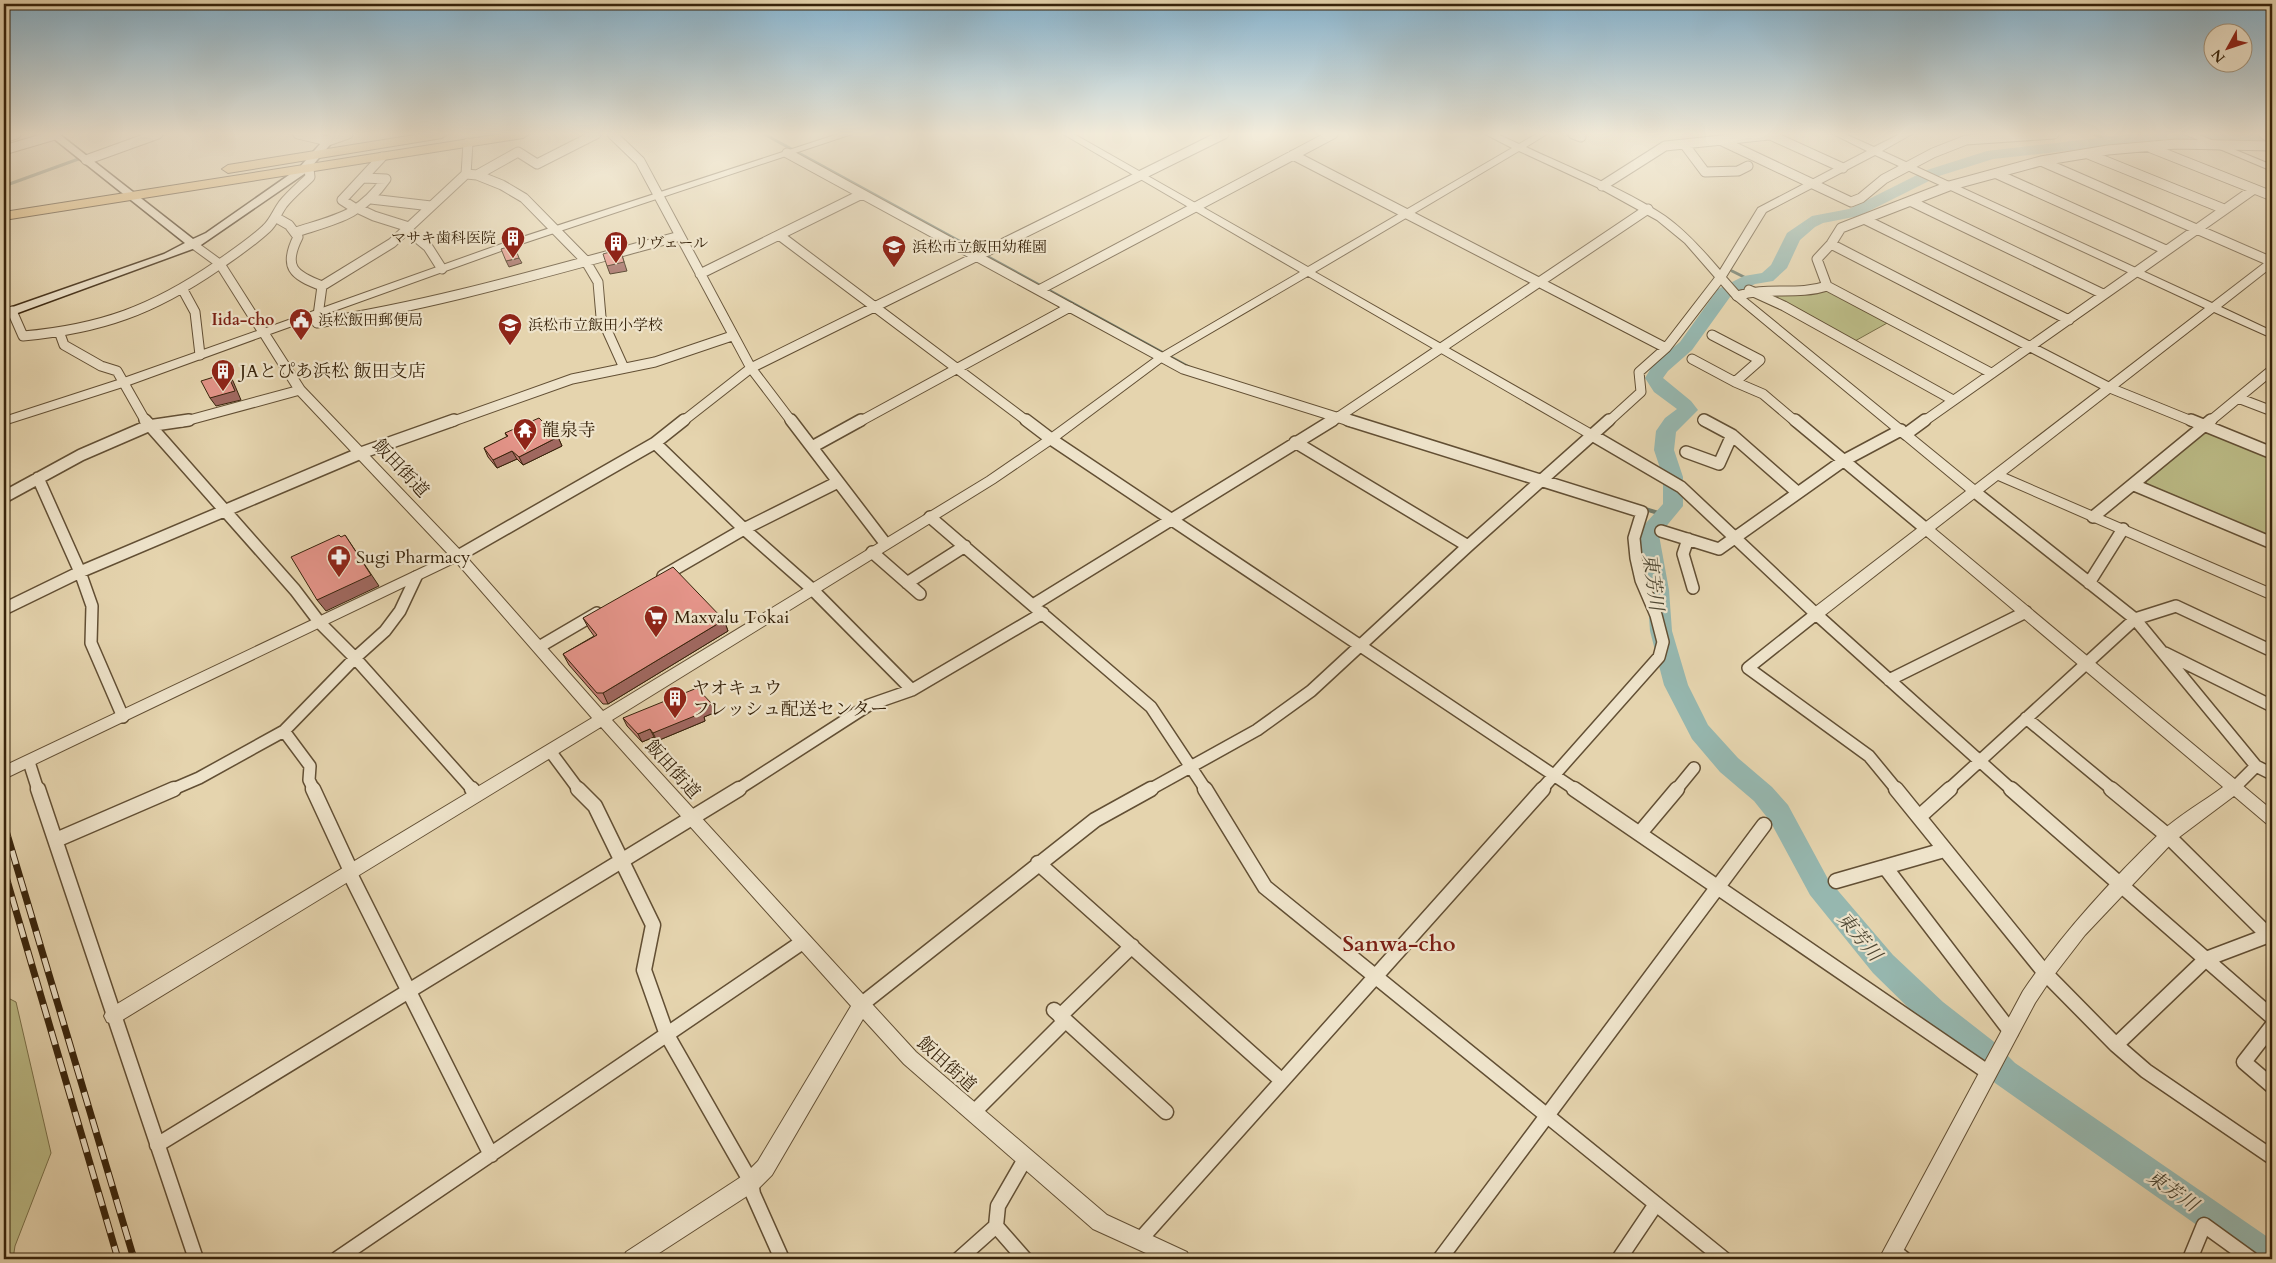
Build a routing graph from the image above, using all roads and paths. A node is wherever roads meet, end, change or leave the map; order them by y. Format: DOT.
graph roads {
  1 [pos="86,193"];
  2 [pos="128,193"];
  3 [pos="153,193"];
  4 [pos="272,193"];
  5 [pos="294,193"];
  6 [pos="349,193"];
  7 [pos="375,193"];
  8 [pos="446,193"];
  9 [pos="515,193"];
  10 [pos="665,193"];
  11 [pos="1106,193"];
  12 [pos="1171,193"];
  13 [pos="1220,193"];
  14 [pos="1366,193"];
  15 [pos="1442,193"];
  16 [pos="1615,193"];
  17 [pos="1795,193"];
  18 [pos="1832,193"];
  19 [pos="1867,193"];
  20 [pos="1929,193"];
  21 [pos="1965,193"];
  22 [pos="2038,193"];
  23 [pos="2115,193"];
  24 [pos="2185,193"];
  25 [pos="2248,193"];
  26 [pos="862,194"];
  27 [pos="659,195"];
  28 [pos="133,196"];
  29 [pos="370,199"];
  30 [pos="1910,201"];
  31 [pos="432,206"];
  32 [pos="1195,206"];
  33 [pos="4,208"];
  34 [pos="357,209"];
  35 [pos="2224,209"];
  36 [pos="1648,210"];
  37 [pos="1407,214"];
  38 [pos="4,216"];
  39 [pos="275,217"];
  40 [pos="1866,220"];
  41 [pos="408,228"];
  42 [pos="2196,228"];
  43 [pos="556,230"];
  44 [pos="296,232"];
  45 [pos="779,235"];
  46 [pos="680,236"];
  47 [pos="1831,244"];
  48 [pos="194,245"];
  49 [pos="2166,250"];
  50 [pos="978,257"];
  51 [pos="586,260"];
  52 [pos="2272,262"];
  53 [pos="220,264"];
  54 [pos="442,269"];
  55 [pos="1308,272"];
  56 [pos="2136,272"];
  57 [pos="700,274"];
  58 [pos="1722,281"];
  59 [pos="1540,283"];
  60 [pos="322,286"];
  61 [pos="1827,286"];
  62 [pos="183,290"];
  63 [pos="1039,290"];
  64 [pos="1749,290"];
  65 [pos="1735,294"];
  66 [pos="2103,294"];
  67 [pos="875,307"];
  68 [pos="1070,307"];
  69 [pos="2214,308"];
  70 [pos="8,313"];
  71 [pos="318,313"];
  72 [pos="2069,320"];
  73 [pos="262,333"];
  74 [pos="60,334"];
  75 [pos="1712,335"];
  76 [pos="2272,335"];
  77 [pos="732,336"];
  78 [pos="2028,346"];
  79 [pos="1441,348"];
  80 [pos="1666,348"];
  81 [pos="200,355"];
  82 [pos="1162,357"];
  83 [pos="1692,359"];
  84 [pos="624,368"];
  85 [pos="751,368"];
  86 [pos="958,369"];
  87 [pos="2272,372"];
  88 [pos="1990,373"];
  89 [pos="124,382"];
  90 [pos="1735,382"];
  91 [pos="2110,388"];
  92 [pos="300,390"];
  93 [pos="2238,398"];
  94 [pos="1953,400"];
  95 [pos="2272,411"];
  96 [pos="1338,417"];
  97 [pos="1702,420"];
  98 [pos="4,421"];
  99 [pos="148,426"];
  100 [pos="2204,426"];
  101 [pos="1904,432"];
  102 [pos="1592,435"];
  103 [pos="1732,435"];
  104 [pos="1051,439"];
  105 [pos="655,442"];
  106 [pos="1296,442"];
  107 [pos="812,447"];
  108 [pos="1686,452"];
  109 [pos="361,453"];
  110 [pos="2272,453"];
  111 [pos="1843,461"];
  112 [pos="1998,475"];
  113 [pos="38,478"];
  114 [pos="1542,480"];
  115 [pos="838,482"];
  116 [pos="2134,485"];
  117 [pos="1797,492"];
  118 [pos="1975,492"];
  119 [pos="4,497"];
  120 [pos="224,511"];
  121 [pos="930,517"];
  122 [pos="2093,517"];
  123 [pos="1172,518"];
  124 [pos="744,529"];
  125 [pos="1926,529"];
  126 [pos="2123,529"];
  127 [pos="1661,531"];
  128 [pos="1734,538"];
  129 [pos="1688,539"];
  130 [pos="886,543"];
  131 [pos="2272,543"];
  132 [pos="964,546"];
  133 [pos="1468,546"];
  134 [pos="872,552"];
  135 [pos="458,556"];
  136 [pos="80,572"];
  137 [pos="416,577"];
  138 [pos="907,582"];
  139 [pos="650,583"];
  140 [pos="2089,583"];
  141 [pos="1693,588"];
  142 [pos="812,589"];
  143 [pos="920,594"];
  144 [pos="2272,595"];
  145 [pos="1033,605"];
  146 [pos="607,608"];
  147 [pos="4,609"];
  148 [pos="2026,612"];
  149 [pos="1043,613"];
  150 [pos="1816,614"];
  151 [pos="2135,618"];
  152 [pos="320,623"];
  153 [pos="1361,646"];
  154 [pos="539,647"];
  155 [pos="2161,651"];
  156 [pos="2272,651"];
  157 [pos="355,658"];
  158 [pos="2087,662"];
  159 [pos="1889,680"];
  160 [pos="912,690"];
  161 [pos="2272,706"];
  162 [pos="123,717"];
  163 [pos="602,718"];
  164 [pos="2026,718"];
  165 [pos="284,731"];
  166 [pos="550,751"];
  167 [pos="1979,761"];
  168 [pos="29,762"];
  169 [pos="1191,766"];
  170 [pos="2256,766"];
  171 [pos="1694,768"];
  172 [pos="4,774"];
  173 [pos="2272,774"];
  174 [pos="1555,775"];
  175 [pos="2235,787"];
  176 [pos="476,794"];
  177 [pos="1919,817"];
  178 [pos="693,819"];
  179 [pos="2272,819"];
  180 [pos="1764,825"];
  181 [pos="1640,832"];
  182 [pos="2168,836"];
  183 [pos="56,840"];
  184 [pos="1944,850"];
  185 [pos="621,863"];
  186 [pos="1038,863"];
  187 [pos="1885,867"];
  188 [pos="351,871"];
  189 [pos="1836,881"];
  190 [pos="2122,884"];
  191 [pos="1718,886"];
  192 [pos="2271,935"];
  193 [pos="804,941"];
  194 [pos="1132,946"];
  195 [pos="2206,960"];
  196 [pos="2045,972"];
  197 [pos="1375,975"];
  198 [pos="410,992"];
  199 [pos="862,1004"];
  200 [pos="113,1016"];
  201 [pos="1059,1016"];
  202 [pos="2272,1017"];
  203 [pos="2272,1026"];
  204 [pos="2011,1032"];
  205 [pos="668,1035"];
  206 [pos="2116,1045"];
  207 [pos="1989,1073"];
  208 [pos="1281,1080"];
  209 [pos="2272,1086"];
  210 [pos="1166,1112"];
  211 [pos="973,1113"];
  212 [pos="1546,1115"];
  213 [pos="157,1145"];
  214 [pos="491,1155"];
  215 [pos="2272,1157"];
  216 [pos="1025,1159"];
  217 [pos="751,1182"];
  218 [pos="1656,1204"];
  219 [pos="996,1226"];
  220 [pos="1139,1242"];
  221 [pos="1896,1256"];
  222 [pos="196,1259"];
  223 [pos="337,1259"];
  224 [pos="633,1259"];
  225 [pos="782,1259"];
  226 [pos="958,1259"];
  227 [pos="1025,1259"];
  228 [pos="1180,1259"];
  229 [pos="1440,1259"];
  230 [pos="1619,1259"];
  231 [pos="1724,1259"];
  232 [pos="2190,1259"];
  233 [pos="2251,1259"];
  1 -- 33 [label="highway"];
  2 -- 28 [label="main road"];
  3 -- 28 [label="highway"];
  4 -- 48 [label="main road"];
  5 -- 39 [label="street"];
  6 -- 34 [label="street"];
  7 -- 29 [label="street"];
  8 -- 31 [label="street"];
  9 -- 43 [label="street"];
  10 -- 27 [label="street"];
  11 -- 50 [label="street"];
  12 -- 32 [label="street"];
  13 -- 32 [label="street"];
  14 -- 37 [label="street"];
  15 -- 37 [label="street"];
  16 -- 36 [label="street"];
  17 -- 58 [label="street"];
  18 -- 19 [label="street"];
  20 -- 30 [label="street"];
  21 -- 56 [label="street"];
  22 -- 49 [label="street"];
  23 -- 42 [label="street"];
  24 -- 35 [label="street"];
  25 -- 35 [label="street"];
  26 -- 45 [label="street"];
  26 -- 50 [label="street"];
  27 -- 43 [label="street"];
  27 -- 46 [label="street"];
  28 -- 38 [label="highway"];
  28 -- 48 [label="main road"];
  29 -- 31 [label="street"];
  29 -- 34 [label="street"];
  30 -- 40 [label="street"];
  30 -- 66 [label="street"];
  31 -- 41 [label="street"];
  32 -- 55 [label="street"];
  32 -- 63 [label="street"];
  34 -- 41 [label="street"];
  34 -- 44 [label="street"];
  35 -- 42 [label="street"];
  36 -- 58 [label="street"];
  36 -- 59 [label="street"];
  37 -- 55 [label="street"];
  37 -- 59 [label="street"];
  39 -- 44 [label="street"];
  39 -- 53 [label="street"];
  40 -- 47 [label="street"];
  40 -- 72 [label="street"];
  41 -- 54 [label="street"];
  41 -- 60 [label="street"];
  42 -- 49 [label="street"];
  42 -- 52 [label="street"];
  43 -- 51 [label="street"];
  43 -- 54 [label="street"];
  44 -- 60 [label="street"];
  45 -- 57 [label="street"];
  45 -- 67 [label="street"];
  46 -- 51 [label="street"];
  46 -- 57 [label="street"];
  47 -- 61 [label="street"];
  47 -- 78 [label="street"];
  48 -- 53 [label="street, 飯田街道"];
  48 -- 70 [label="main road"];
  49 -- 56 [label="street"];
  50 -- 63 [label="street"];
  50 -- 67 [label="street"];
  51 -- 71 [label="street"];
  51 -- 84 [label="street"];
  52 -- 69 [label="street"];
  53 -- 62 [label="street"];
  53 -- 73 [label="street, 飯田街道"];
  54 -- 71 [label="street"];
  55 -- 79 [label="street"];
  55 -- 82 [label="street"];
  56 -- 66 [label="street"];
  56 -- 69 [label="street"];
  57 -- 77 [label="street"];
  58 -- 65 [label="street"];
  58 -- 80 [label="street"];
  59 -- 79 [label="street"];
  59 -- 80 [label="street"];
  60 -- 71 [label="street"];
  61 -- 64 [label="street"];
  61 -- 88 [label="street"];
  62 -- 74 [label="street"];
  62 -- 81 [label="street"];
  63 -- 68 [label="street"];
  64 -- 65 [label="street"];
  64 -- 94 [label="street"];
  65 -- 101 [label="street"];
  66 -- 72 [label="street"];
  67 -- 85 [label="street"];
  67 -- 86 [label="street"];
  68 -- 82 [label="street"];
  68 -- 86 [label="street"];
  69 -- 76 [label="street"];
  69 -- 91 [label="street"];
  70 -- 74 [label="street"];
  71 -- 73 [label="street"];
  72 -- 78 [label="street"];
  73 -- 81 [label="street"];
  73 -- 92 [label="street, 飯田街道"];
  74 -- 89 [label="street"];
  75 -- 90 [label="street"];
  77 -- 84 [label="street"];
  77 -- 85 [label="street"];
  78 -- 88 [label="street"];
  78 -- 91 [label="street"];
  79 -- 96 [label="street"];
  79 -- 102 [label="street"];
  80 -- 102 [label="street"];
  81 -- 89 [label="street"];
  82 -- 96 [label="street"];
  82 -- 104 [label="street"];
  83 -- 90 [label="street"];
  84 -- 109 [label="street"];
  85 -- 105 [label="street"];
  85 -- 107 [label="street"];
  86 -- 104 [label="street"];
  86 -- 107 [label="street"];
  87 -- 93 [label="street"];
  88 -- 94 [label="street"];
  89 -- 98 [label="street"];
  89 -- 99 [label="street"];
  90 -- 111 [label="street"];
  91 -- 100 [label="street"];
  91 -- 112 [label="street"];
  92 -- 99 [label="street"];
  92 -- 109 [label="street, 飯田街道"];
  93 -- 95 [label="street"];
  93 -- 100 [label="street"];
  94 -- 101 [label="street"];
  96 -- 106 [label="street"];
  96 -- 114 [label="street"];
  97 -- 103 [label="street"];
  99 -- 113 [label="street"];
  99 -- 120 [label="street"];
  100 -- 110 [label="street"];
  100 -- 116 [label="street"];
  101 -- 111 [label="street"];
  101 -- 118 [label="street"];
  102 -- 114 [label="street"];
  102 -- 128 [label="street"];
  103 -- 108 [label="street"];
  103 -- 117 [label="street"];
  104 -- 121 [label="street"];
  104 -- 123 [label="street"];
  105 -- 124 [label="street"];
  105 -- 135 [label="street"];
  106 -- 123 [label="street"];
  106 -- 133 [label="street"];
  107 -- 115 [label="street"];
  109 -- 120 [label="street"];
  109 -- 135 [label="street, 飯田街道"];
  111 -- 117 [label="street"];
  111 -- 125 [label="street"];
  112 -- 118 [label="street"];
  112 -- 122 [label="street"];
  113 -- 119 [label="street"];
  113 -- 136 [label="street"];
  114 -- 133 [label="street"];
  114 -- 174 [label="street"];
  115 -- 124 [label="street"];
  115 -- 130 [label="street"];
  116 -- 122 [label="street"];
  116 -- 131 [label="street"];
  117 -- 128 [label="street"];
  118 -- 125 [label="street"];
  118 -- 140 [label="street"];
  120 -- 136 [label="street"];
  120 -- 152 [label="street"];
  121 -- 130 [label="street"];
  121 -- 132 [label="street"];
  122 -- 126 [label="street"];
  123 -- 145 [label="street"];
  123 -- 153 [label="street"];
  124 -- 139 [label="street"];
  124 -- 142 [label="street"];
  125 -- 148 [label="street"];
  125 -- 150 [label="street"];
  126 -- 140 [label="street"];
  126 -- 144 [label="street"];
  127 -- 129 [label="street"];
  128 -- 129 [label="street"];
  128 -- 150 [label="street"];
  129 -- 141 [label="street"];
  130 -- 134 [label="street"];
  132 -- 138 [label="street"];
  132 -- 145 [label="street"];
  133 -- 153 [label="street"];
  134 -- 138 [label="street"];
  134 -- 142 [label="street"];
  135 -- 137 [label="street"];
  135 -- 154 [label="street, 飯田街道"];
  136 -- 147 [label="street"];
  136 -- 162 [label="street"];
  137 -- 152 [label="street"];
  137 -- 157 [label="street"];
  138 -- 143 [label="street"];
  140 -- 151 [label="street"];
  142 -- 160 [label="street"];
  142 -- 163 [label="street"];
  145 -- 149 [label="street"];
  146 -- 154 [label="street"];
  148 -- 158 [label="street"];
  148 -- 159 [label="street"];
  149 -- 160 [label="street"];
  149 -- 169 [label="street"];
  150 -- 159 [label="street"];
  150 -- 177 [label="street"];
  151 -- 155 [label="street"];
  151 -- 156 [label="street"];
  151 -- 158 [label="street"];
  152 -- 157 [label="street"];
  152 -- 162 [label="street"];
  153 -- 169 [label="street"];
  153 -- 174 [label="street"];
  154 -- 163 [label="street, 飯田街道"];
  155 -- 161 [label="street"];
  155 -- 170 [label="street"];
  157 -- 165 [label="street"];
  157 -- 176 [label="street"];
  158 -- 164 [label="street"];
  158 -- 175 [label="street"];
  159 -- 167 [label="street"];
  160 -- 178 [label="street"];
  162 -- 168 [label="street"];
  163 -- 166 [label="street"];
  163 -- 178 [label="street, 飯田街道"];
  164 -- 167 [label="street"];
  164 -- 182 [label="street"];
  165 -- 183 [label="street"];
  165 -- 188 [label="street"];
  166 -- 176 [label="street"];
  166 -- 185 [label="street"];
  167 -- 177 [label="street"];
  167 -- 190 [label="street"];
  168 -- 172 [label="street"];
  168 -- 183 [label="street"];
  169 -- 186 [label="street"];
  169 -- 197 [label="street"];
  170 -- 173 [label="street"];
  170 -- 175 [label="street"];
  171 -- 181 [label="street"];
  174 -- 181 [label="street"];
  174 -- 197 [label="street"];
  175 -- 179 [label="street"];
  175 -- 182 [label="street"];
  176 -- 188 [label="street"];
  177 -- 184 [label="street"];
  178 -- 185 [label="street"];
  178 -- 193 [label="street, 飯田街道"];
  180 -- 191 [label="street"];
  181 -- 191 [label="street"];
  182 -- 190 [label="street"];
  182 -- 192 [label="street"];
  183 -- 200 [label="street"];
  184 -- 187 [label="street"];
  184 -- 196 [label="street"];
  185 -- 198 [label="street"];
  185 -- 205 [label="street"];
  186 -- 194 [label="street"];
  186 -- 199 [label="street"];
  187 -- 189 [label="street"];
  187 -- 204 [label="street"];
  188 -- 198 [label="street"];
  188 -- 200 [label="street"];
  190 -- 195 [label="street"];
  190 -- 196 [label="street"];
  191 -- 207 [label="street"];
  191 -- 212 [label="street"];
  192 -- 195 [label="street"];
  193 -- 199 [label="street, 飯田街道"];
  193 -- 205 [label="street"];
  194 -- 201 [label="street"];
  194 -- 208 [label="street"];
  195 -- 202 [label="street"];
  195 -- 206 [label="street"];
  196 -- 204 [label="street"];
  196 -- 206 [label="street"];
  197 -- 208 [label="street"];
  197 -- 212 [label="street"];
  198 -- 213 [label="street"];
  198 -- 214 [label="street"];
  199 -- 211 [label="street, 飯田街道"];
  199 -- 217 [label="street"];
  200 -- 213 [label="street"];
  201 -- 210 [label="street"];
  201 -- 211 [label="street"];
  203 -- 209 [label="street"];
  204 -- 207 [label="street"];
  205 -- 214 [label="street"];
  205 -- 217 [label="street"];
  206 -- 215 [label="street"];
  207 -- 221 [label="street"];
  208 -- 220 [label="street"];
  211 -- 216 [label="street, 飯田街道"];
  212 -- 218 [label="street"];
  212 -- 229 [label="street"];
  213 -- 222 [label="street"];
  214 -- 223 [label="street"];
  216 -- 219 [label="street"];
  216 -- 220 [label="street, 飯田街道"];
  217 -- 224 [label="street"];
  217 -- 225 [label="street"];
  218 -- 230 [label="street"];
  218 -- 231 [label="street"];
  219 -- 226 [label="street"];
  219 -- 227 [label="street"];
  220 -- 228 [label="street, 飯田街道"];
  232 -- 233 [label="street"];
}
